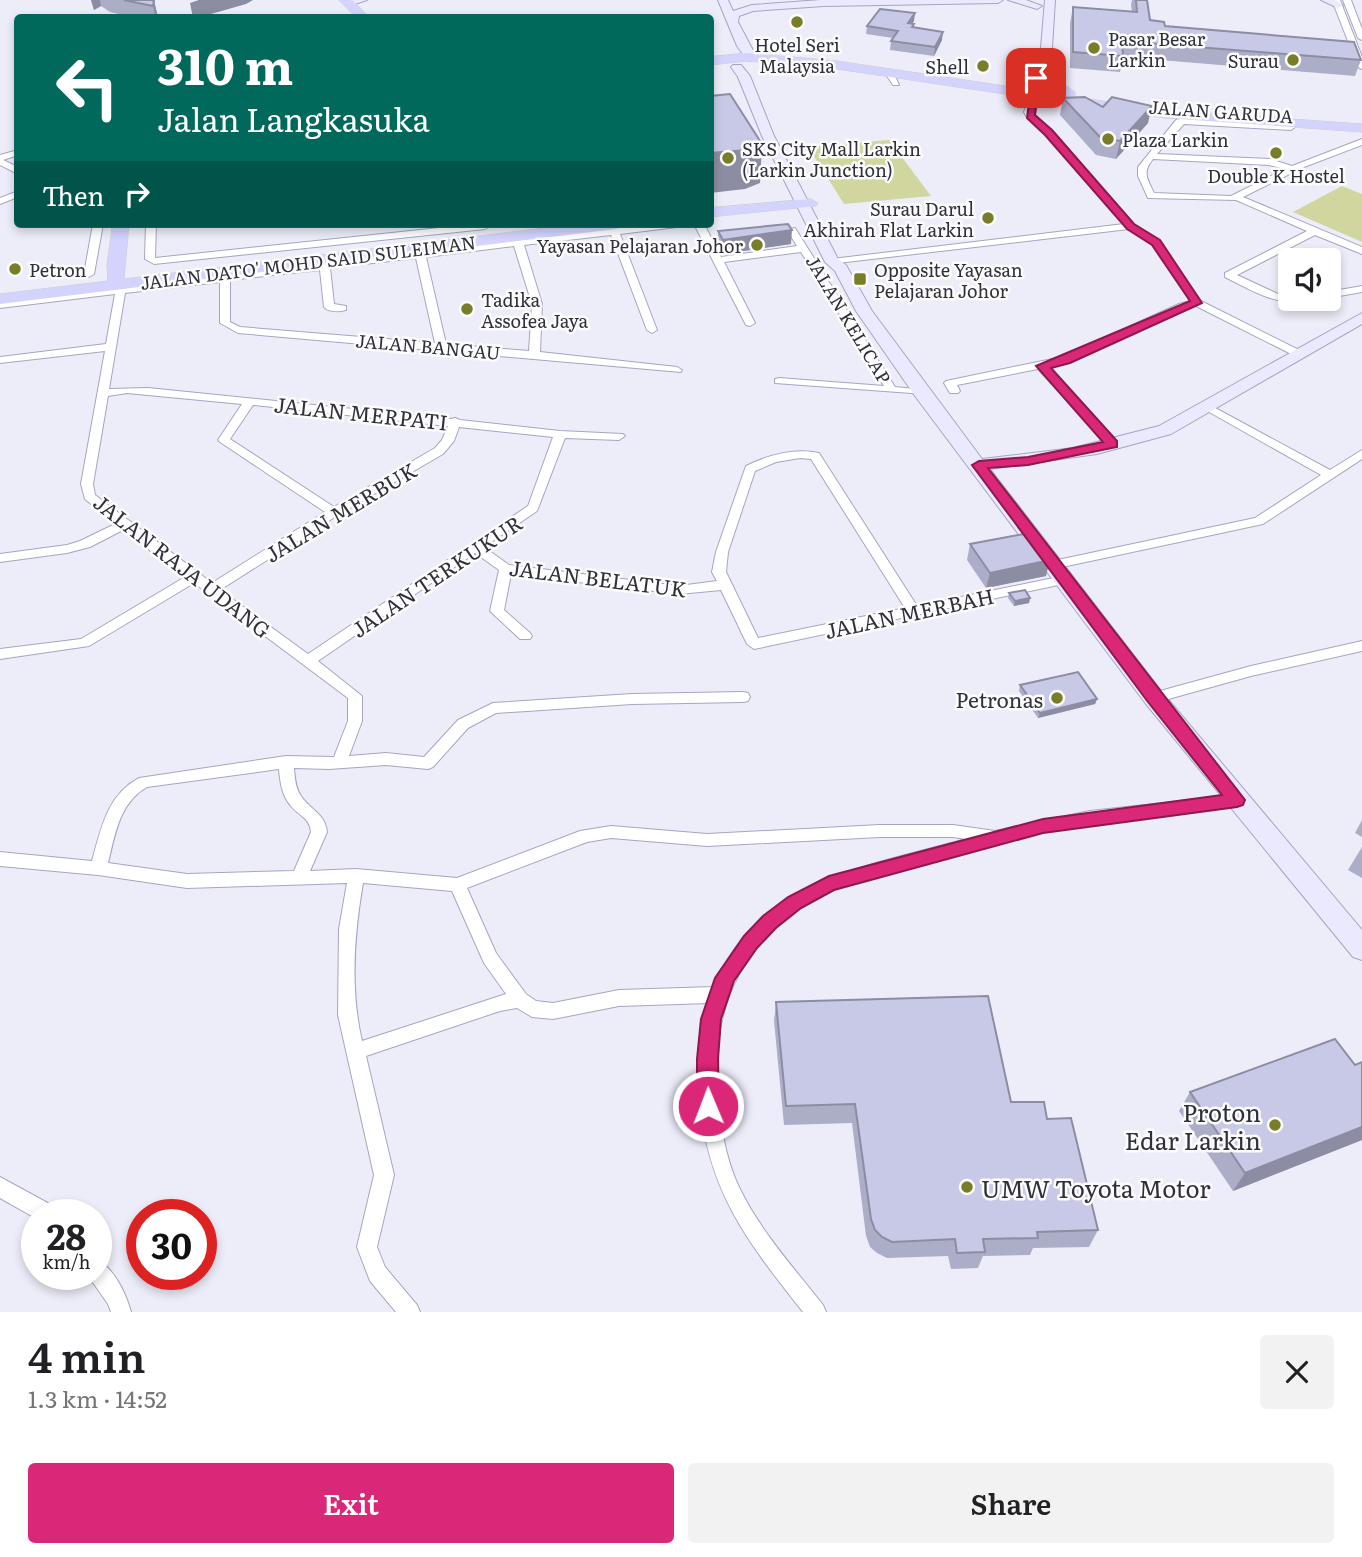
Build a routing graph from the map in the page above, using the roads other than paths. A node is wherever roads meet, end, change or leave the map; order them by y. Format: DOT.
graph roads {
  1 [pos="711,0"];
  2 [pos="723,0"];
  3 [pos="798,0"];
  4 [pos="998,0"];
  5 [pos="1013,0"];
  6 [pos="1326,0"];
  7 [pos="1037,3"];
  8 [pos="1053,3"];
  9 [pos="1345,3"];
  10 [pos="1362,18"];
  11 [pos="733,22"];
  12 [pos="1362,38"];
  13 [pos="745,62"];
  14 [pos="782,62"];
  15 [pos="714,64"];
  16 [pos="714,64"];
  17 [pos="1362,67"];
  18 [pos="1015,89"];
  19 [pos="1039,91"];
  20 [pos="1068,97"];
  21 [pos="1184,118"];
  22 [pos="1362,126"];
  23 [pos="1362,142"];
  24 [pos="1150,156"];
  25 [pos="1293,169"];
  26 [pos="795,185"];
  27 [pos="1236,197"];
  28 [pos="806,201"];
  29 [pos="764,204"];
  30 [pos="714,210"];
  31 [pos="813,226"];
  32 [pos="1131,226"];
  33 [pos="97,228"];
  34 [pos="121,228"];
  35 [pos="131,228"];
  36 [pos="150,228"];
  37 [pos="401,228"];
  38 [pos="467,228"];
  39 [pos="555,228"];
  40 [pos="615,228"];
  41 [pos="701,228"];
  42 [pos="792,230"];
  43 [pos="1315,231"];
  44 [pos="780,232"];
  45 [pos="403,235"];
  46 [pos="514,237"];
  47 [pos="719,239"];
  48 [pos="708,241"];
  49 [pos="805,248"];
  50 [pos="1282,248"];
  51 [pos="1278,250"];
  52 [pos="1362,251"];
  53 [pos="420,252"];
  54 [pos="717,260"];
  55 [pos="839,264"];
  56 [pos="325,267"];
  57 [pos="89,274"];
  58 [pos="225,279"];
  59 [pos="122,284"];
  60 [pos="1362,289"];
  61 [pos="1341,293"];
  62 [pos="0,294"];
  63 [pos="1278,297"];
  64 [pos="0,299"];
  65 [pos="1197,303"];
  66 [pos="0,305"];
  67 [pos="342,308"];
  68 [pos="1362,318"];
  69 [pos="750,323"];
  70 [pos="652,330"];
  71 [pos="111,347"];
  72 [pos="441,347"];
  73 [pos="534,355"];
  74 [pos="1301,355"];
  75 [pos="0,360"];
  76 [pos="1042,366"];
  77 [pos="677,370"];
  78 [pos="779,381"];
  79 [pos="892,390"];
  80 [pos="954,391"];
  81 [pos="921,392"];
  82 [pos="103,393"];
  83 [pos="250,401"];
  84 [pos="1206,406"];
  85 [pos="455,421"];
  86 [pos="560,433"];
  87 [pos="619,436"];
  88 [pos="1113,444"];
  89 [pos="1362,454"];
  90 [pos="982,470"];
  91 [pos="1330,475"];
  92 [pos="334,512"];
  93 [pos="124,525"];
  94 [pos="475,548"];
  95 [pos="0,558"];
  96 [pos="506,569"];
  97 [pos="1058,572"];
  98 [pos="195,577"];
  99 [pos="725,585"];
  100 [pos="212,589"];
  101 [pos="913,611"];
  102 [pos="525,636"];
  103 [pos="1362,646"];
  104 [pos="0,654"];
  105 [pos="308,662"];
  106 [pos="743,697"];
  107 [pos="1154,698"];
  108 [pos="340,761"];
  109 [pos="286,762"];
  110 [pos="1237,800"];
  111 [pos="996,838"];
  112 [pos="0,859"];
  113 [pos="98,867"];
  114 [pos="300,876"];
  115 [pos="356,876"];
  116 [pos="457,885"];
  117 [pos="1362,949"];
  118 [pos="718,995"];
  119 [pos="520,1000"];
  120 [pos="357,1051"];
  121 [pos="0,1187"];
  122 [pos="21,1199"];
  123 [pos="111,1290"];
  124 [pos="121,1312"];
  125 [pos="410,1312"];
  126 [pos="816,1312"];
  1 -- 13 [label="main road"];
  2 -- 3 [label="main road"];
  2 -- 11 [label="main road"];
  4 -- 11 [label="main road"];
  5 -- 7 [label="main road"];
  6 -- 9 [label="main road"];
  7 -- 19 [label="main road"];
  8 -- 19 [label="main road"];
  9 -- 10 [label="street"];
  9 -- 12 [label="street"];
  9 -- 17 [label="street"];
  11 -- 13 [label="main road"];
  13 -- 14 [label="main road"];
  13 -- 14 [label="main road"];
  13 -- 15 [label="main road"];
  13 -- 16 [label="main road"];
  13 -- 26 [label="main road"];
  13 -- 28 [label="main road"];
  14 -- 18 [label="main road"];
  18 -- 19 [label="main road"];
  18 -- 19 [label="main road"];
  19 -- 20 [label="main road"];
  19 -- 20 [label="main road"];
  19 -- 32 [label="street"];
  20 -- 21 [label="main road, JALAN GARUDA"];
  20 -- 22 [label="main road, JALAN GARUDA"];
  21 -- 22 [label="main road, JALAN GARUDA"];
  21 -- 24 [label="street"];
  23 -- 25 [label="street"];
  24 -- 25 [label="street"];
  24 -- 27 [label="street"];
  25 -- 27 [label="street"];
  26 -- 28 [label="main road"];
  26 -- 29 [label="main road"];
  27 -- 43 [label="street"];
  28 -- 29 [label="main road"];
  28 -- 31 [label="main road"];
  28 -- 55 [label="main road"];
  29 -- 30 [label="main road"];
  29 -- 31 [label="main road"];
  31 -- 42 [label="street"];
  31 -- 55 [label="main road"];
  32 -- 55 [label="street"];
  32 -- 65 [label="street"];
  33 -- 57 [label="street"];
  34 -- 59 [label="main road"];
  35 -- 59 [label="main road"];
  36 -- 45 [label="street"];
  37 -- 45 [label="street"];
  38 -- 45 [label="street"];
  39 -- 46 [label="main road, JALAN DATO' MOHD SAID SULEIMAN"];
  40 -- 46 [label="main road, JALAN DATO' MOHD SAID SULEIMAN"];
  40 -- 70 [label="street"];
  41 -- 48 [label="street"];
  42 -- 44 [label="street"];
  42 -- 49 [label="street, JALAN KELICAP"];
  43 -- 50 [label="street"];
  43 -- 52 [label="street"];
  46 -- 53 [label="main road, JALAN DATO' MOHD SAID SULEIMAN"];
  46 -- 59 [label="main road, JALAN DATO' MOHD SAID SULEIMAN"];
  46 -- 73 [label="street"];
  47 -- 48 [label="street"];
  48 -- 54 [label="street"];
  49 -- 54 [label="street, JALAN KELICAP"];
  49 -- 79 [label="street, JALAN KELICAP"];
  51 -- 63 [label="street"];
  53 -- 56 [label="street"];
  53 -- 59 [label="main road, JALAN DATO' MOHD SAID SULEIMAN"];
  53 -- 72 [label="street"];
  54 -- 69 [label="street"];
  55 -- 81 [label="main road"];
  56 -- 58 [label="street"];
  56 -- 67 [label="street"];
  58 -- 59 [label="street"];
  58 -- 72 [label="street, JALAN BANGAU"];
  59 -- 62 [label="main road, JALAN DATO' MOHD SAID SULEIMAN"];
  59 -- 64 [label="main road, JALAN DATO' MOHD SAID SULEIMAN"];
  59 -- 66 [label="street"];
  59 -- 71 [label="street, JALAN RAJA UDANG"];
  60 -- 61 [label="street"];
  65 -- 74 [label="street"];
  65 -- 76 [label="street"];
  68 -- 74 [label="main road"];
  71 -- 75 [label="street"];
  71 -- 82 [label="street, JALAN RAJA UDANG"];
  72 -- 73 [label="street, JALAN BANGAU"];
  73 -- 77 [label="street, JALAN BANGAU"];
  74 -- 84 [label="main road"];
  76 -- 80 [label="street"];
  76 -- 88 [label="street"];
  78 -- 79 [label="street"];
  79 -- 81 [label="street"];
  81 -- 90 [label="main road"];
  82 -- 83 [label="street, JALAN MERPATI"];
  82 -- 93 [label="street, JALAN RAJA UDANG"];
  83 -- 85 [label="street, JALAN MERPATI"];
  83 -- 92 [label="street"];
  84 -- 88 [label="main road"];
  84 -- 91 [label="street"];
  85 -- 86 [label="street, JALAN MERPATI"];
  85 -- 92 [label="street, JALAN MERBUK"];
  86 -- 87 [label="street, JALAN MERPATI"];
  86 -- 94 [label="street, JALAN TERKUKUR"];
  88 -- 90 [label="main road"];
  89 -- 91 [label="street, JALAN MERBAH"];
  90 -- 97 [label="main road"];
  91 -- 97 [label="street, JALAN MERBAH"];
  92 -- 100 [label="street, JALAN MERBUK"];
  93 -- 95 [label="street"];
  93 -- 98 [label="street, JALAN RAJA UDANG"];
  94 -- 96 [label="street, JALAN BELATUK"];
  94 -- 105 [label="street, JALAN TERKUKUR"];
  96 -- 99 [label="street, JALAN BELATUK"];
  96 -- 102 [label="street"];
  97 -- 101 [label="street, JALAN MERBAH"];
  97 -- 107 [label="main road"];
  98 -- 100 [label="street, JALAN RAJA UDANG"];
  98 -- 104 [label="street"];
  99 -- 101 [label="street, JALAN MERBAH"];
  99 -- 101 [label="street"];
  100 -- 105 [label="street, JALAN RAJA UDANG"];
  103 -- 107 [label="street"];
  105 -- 108 [label="street, JALAN RAJA UDANG"];
  106 -- 108 [label="street"];
  107 -- 110 [label="main road"];
  108 -- 109 [label="street"];
  109 -- 113 [label="street"];
  109 -- 114 [label="street"];
  110 -- 111 [label="street"];
  110 -- 117 [label="main road"];
  111 -- 116 [label="street"];
  111 -- 118 [label="street"];
  112 -- 113 [label="street"];
  113 -- 114 [label="street"];
  114 -- 115 [label="street"];
  115 -- 116 [label="street"];
  115 -- 120 [label="street"];
  116 -- 119 [label="street"];
  118 -- 119 [label="street"];
  118 -- 126 [label="street"];
  119 -- 120 [label="street"];
  120 -- 125 [label="street"];
  121 -- 122 [label="street"];
  123 -- 124 [label="street"];
}
